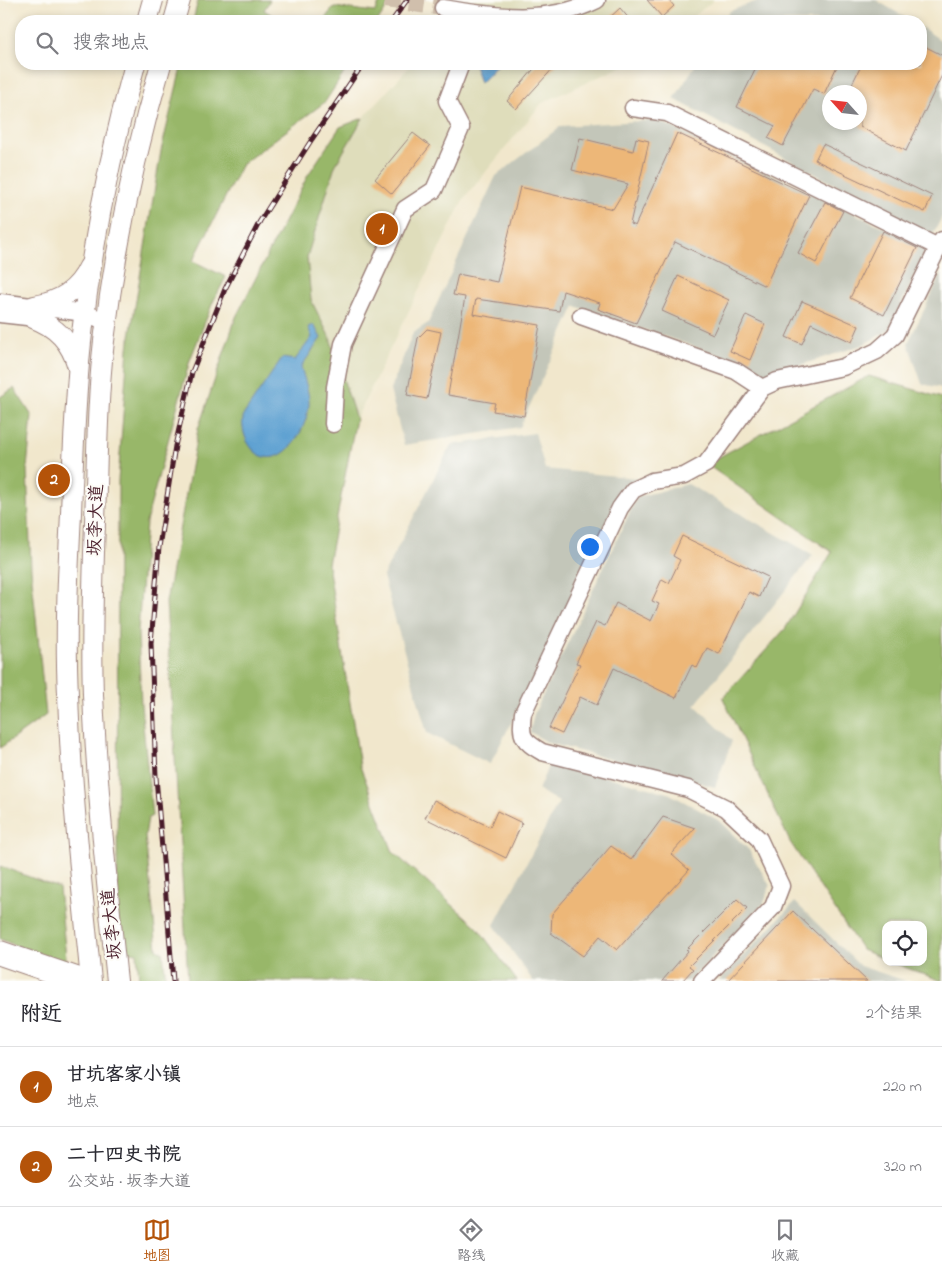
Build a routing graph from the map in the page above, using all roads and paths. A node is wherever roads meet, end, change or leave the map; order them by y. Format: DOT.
graph roads {
  1 [pos="597,0"];
  2 [pos="443,8"];
  3 [pos="468,15"];
  4 [pos="552,15"];
  5 [pos="134,70"];
  6 [pos="160,70"];
  7 [pos="459,70"];
  8 [pos="633,108"];
  9 [pos="940,244"];
  10 [pos="94,258"];
  11 [pos="0,302"];
  12 [pos="33,312"];
  13 [pos="0,314"];
  14 [pos="581,316"];
  15 [pos="84,318"];
  16 [pos="107,322"];
  17 [pos="79,372"];
  18 [pos="762,388"];
  19 [pos="333,424"];
  20 [pos="0,953"];
  21 [pos="82,981"];
  22 [pos="91,981"];
  23 [pos="116,981"];
  24 [pos="702,981"];
  1 -- 4 [label="street"];
  2 -- 3 [label="street"];
  5 -- 10 [label="main road, 坂李大道"];
  6 -- 16 [label="main road, 坂李大道"];
  7 -- 19 [label="street"];
  8 -- 9 [label="street"];
  9 -- 18 [label="street"];
  10 -- 12 [label="main road"];
  10 -- 15 [label="main road, 坂李大道"];
  11 -- 12 [label="street"];
  12 -- 13 [label="street"];
  12 -- 15 [label="street"];
  12 -- 17 [label="main road"];
  14 -- 18 [label="street"];
  15 -- 16 [label="street"];
  15 -- 17 [label="main road, 坂李大道"];
  16 -- 23 [label="main road, 坂李大道"];
  17 -- 22 [label="main road, 坂李大道"];
  18 -- 24 [label="street"];
  20 -- 21 [label="highway"];
}
